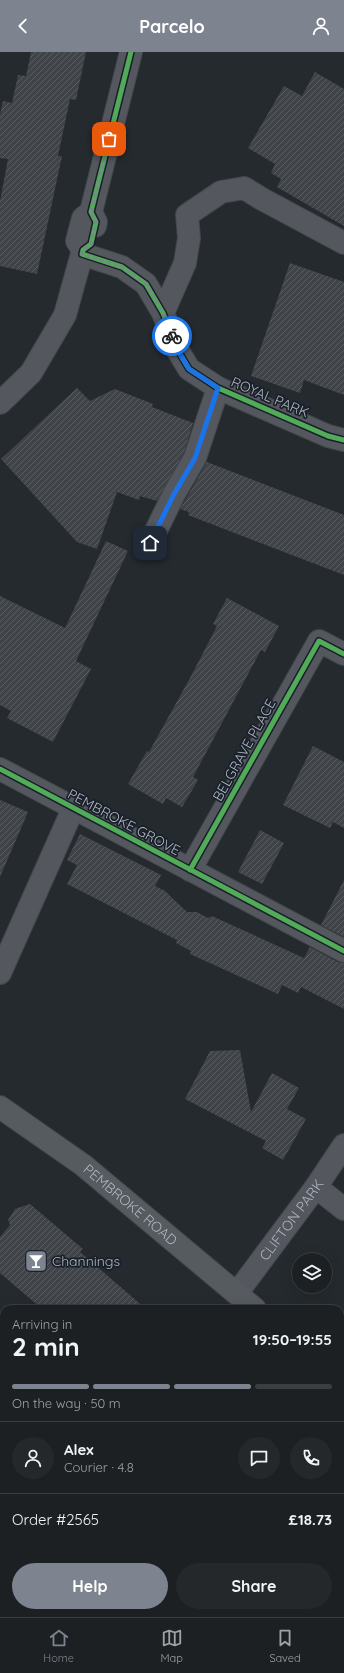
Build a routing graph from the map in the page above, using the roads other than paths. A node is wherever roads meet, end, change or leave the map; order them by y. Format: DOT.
graph roads {
  1 [pos="131,52"];
  2 [pos="344,243"];
  3 [pos="83,252"];
  4 [pos="163,313"];
  5 [pos="218,388"];
  6 [pos="0,402"];
  7 [pos="344,440"];
  8 [pos="150,543"];
  9 [pos="344,654"];
  10 [pos="0,769"];
  11 [pos="73,809"];
  12 [pos="190,870"];
  13 [pos="344,951"];
  14 [pos="0,973"];
  15 [pos="0,1106"];
  16 [pos="344,1145"];
  17 [pos="316,1187"];
  18 [pos="344,1209"];
  19 [pos="237,1293"];
  20 [pos="250,1305"];
  1 -- 3 [label="street"];
  2 -- 4 [label="street"];
  3 -- 4 [label="street, ROYAL PARK"];
  3 -- 6 [label="street"];
  4 -- 5 [label="street, ROYAL PARK"];
  5 -- 7 [label="street, ROYAL PARK"];
  5 -- 8 [label="street"];
  9 -- 12 [label="street, BELGRAVE PLACE"];
  10 -- 11 [label="street, PEMBROKE GROVE"];
  11 -- 12 [label="street, PEMBROKE GROVE"];
  11 -- 14 [label="street"];
  12 -- 13 [label="street, PEMBROKE GROVE"];
  15 -- 19 [label="main road, PEMBROKE ROAD"];
  16 -- 17 [label="street, CLIFTON PARK"];
  17 -- 18 [label="street"];
  17 -- 19 [label="street, CLIFTON PARK"];
  19 -- 20 [label="main road, PEMBROKE ROAD"];
}
